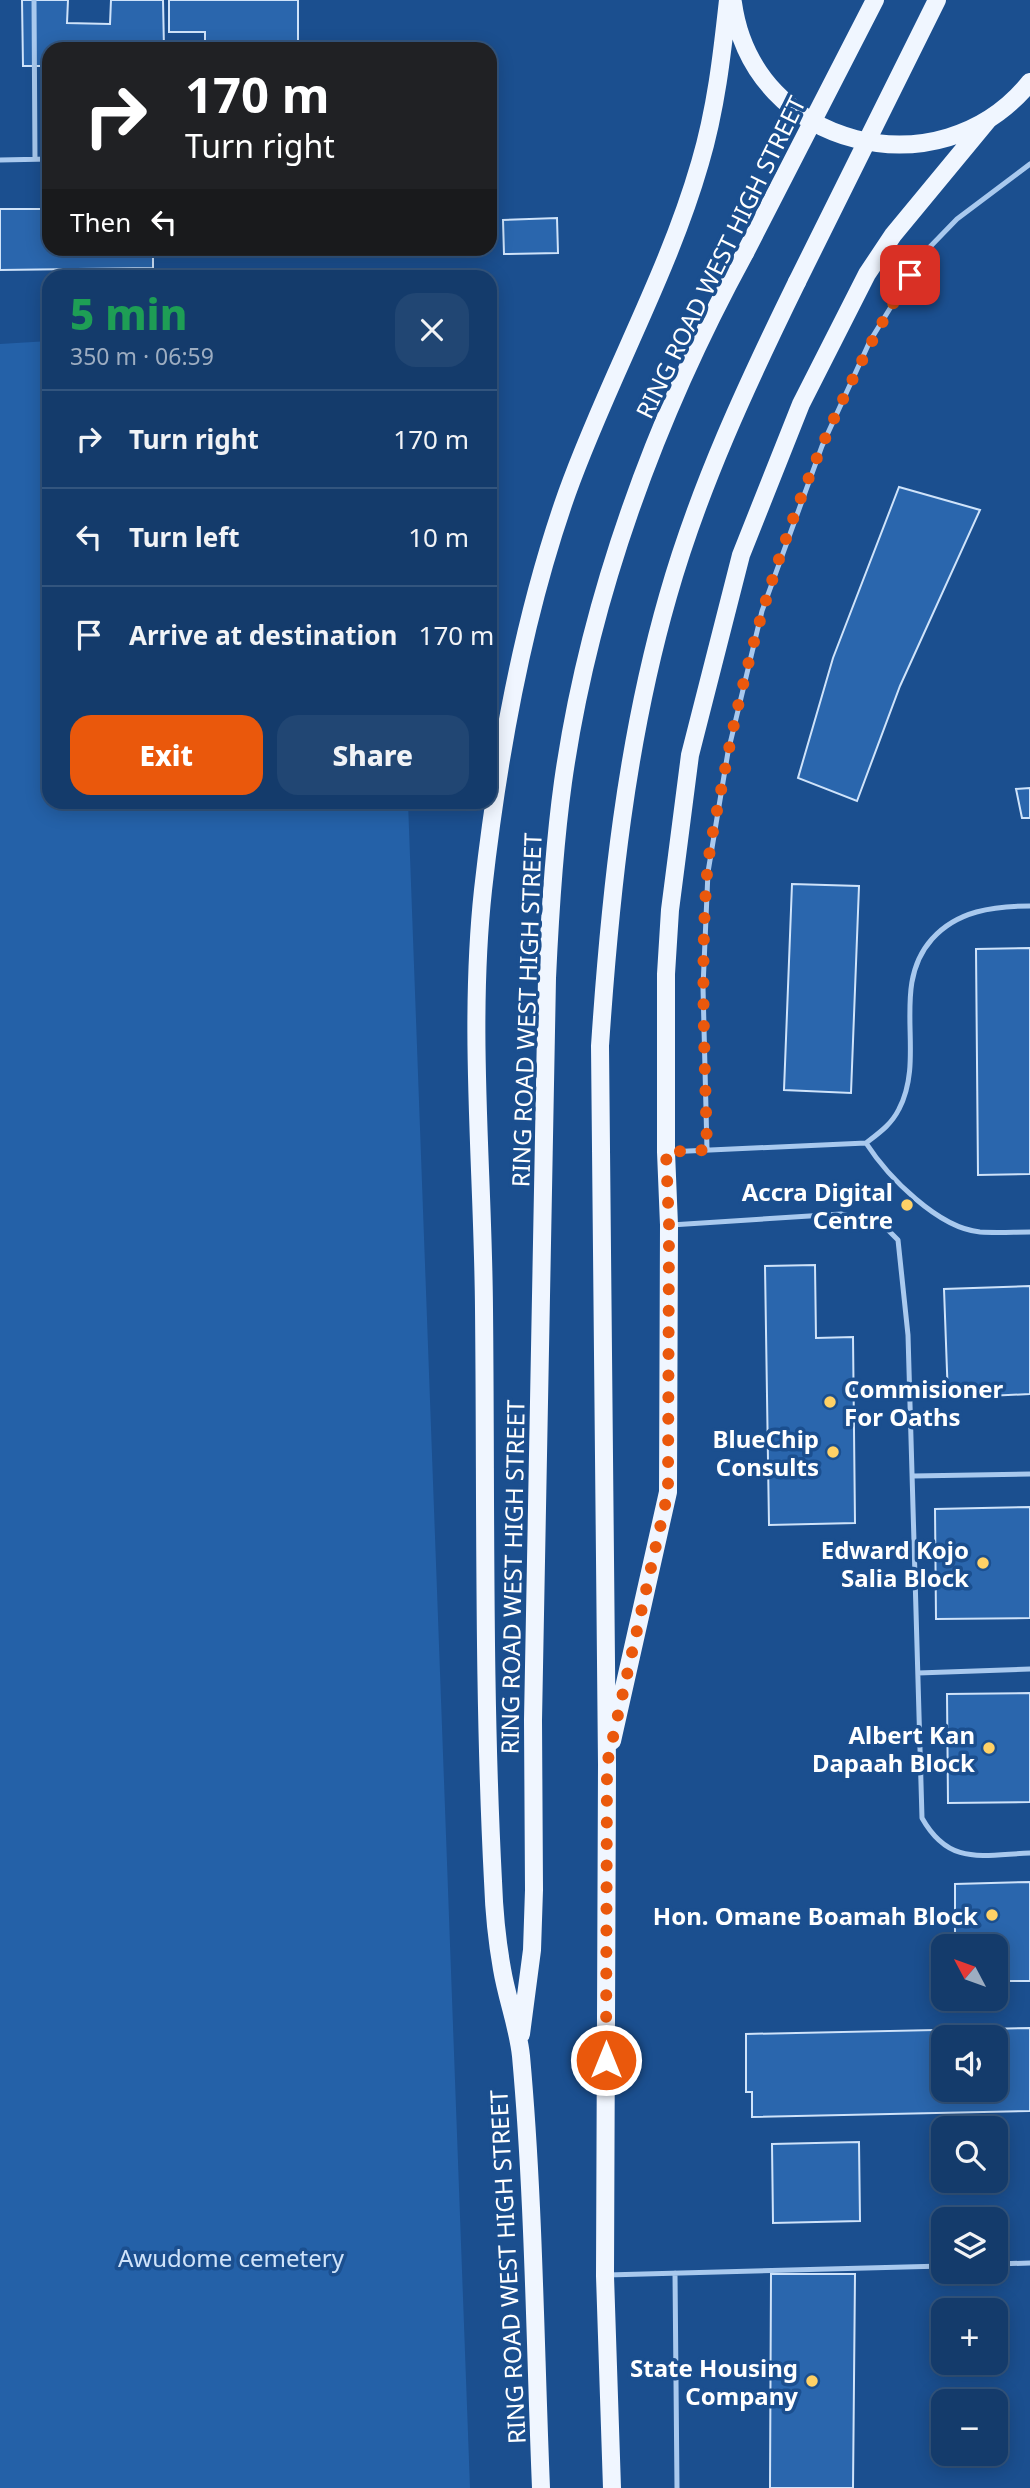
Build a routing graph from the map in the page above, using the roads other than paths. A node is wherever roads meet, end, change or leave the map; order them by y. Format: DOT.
graph roads {
  1 [pos="34,0"];
  2 [pos="730,0"];
  3 [pos="875,0"];
  4 [pos="937,0"];
  5 [pos="1030,82"];
  6 [pos="988,120"];
  7 [pos="35,159"];
  8 [pos="42,159"];
  9 [pos="0,160"];
  10 [pos="1030,164"];
  11 [pos="497,798"];
  12 [pos="495,809"];
  13 [pos="1030,906"];
  14 [pos="866,1143"];
  15 [pos="707,1150"];
  16 [pos="666,1152"];
  17 [pos="669,1225"];
  18 [pos="1030,1232"];
  19 [pos="1030,1474"];
  20 [pos="914,1476"];
  21 [pos="1030,1669"];
  22 [pos="918,1673"];
  23 [pos="607,1764"];
  24 [pos="1030,1853"];
  25 [pos="520,2044"];
  26 [pos="1030,2263"];
  27 [pos="1008,2264"];
  28 [pos="931,2266"];
  29 [pos="675,2273"];
  30 [pos="605,2276"];
  31 [pos="541,2488"];
  32 [pos="612,2488"];
  33 [pos="677,2488"];
  1 -- 7 [label="lane"];
  2 -- 6 [label="main road"];
  2 -- 11 [label="main road, RING ROAD WEST HIGH STREET"];
  3 -- 25 [label="main road, RING ROAD WEST HIGH STREET, bridge"];
  4 -- 23 [label="main road, bridge"];
  5 -- 6 [label="main road"];
  6 -- 16 [label="main road"];
  7 -- 8 [label="lane"];
  7 -- 9 [label="lane"];
  10 -- 15 [label="lane"];
  12 -- 25 [label="main road, RING ROAD WEST HIGH STREET"];
  13 -- 14 [label="lane"];
  14 -- 15 [label="lane"];
  14 -- 18 [label="lane"];
  15 -- 16 [label="lane"];
  16 -- 17 [label="main road"];
  17 -- 20 [label="lane"];
  17 -- 23 [label="main road"];
  19 -- 20 [label="lane"];
  20 -- 22 [label="lane"];
  21 -- 22 [label="lane"];
  22 -- 24 [label="lane"];
  23 -- 30 [label="main road"];
  25 -- 31 [label="main road, RING ROAD WEST HIGH STREET"];
  26 -- 27 [label="lane"];
  28 -- 29 [label="lane"];
  29 -- 30 [label="lane"];
  29 -- 33 [label="lane"];
  30 -- 32 [label="main road"];
}
